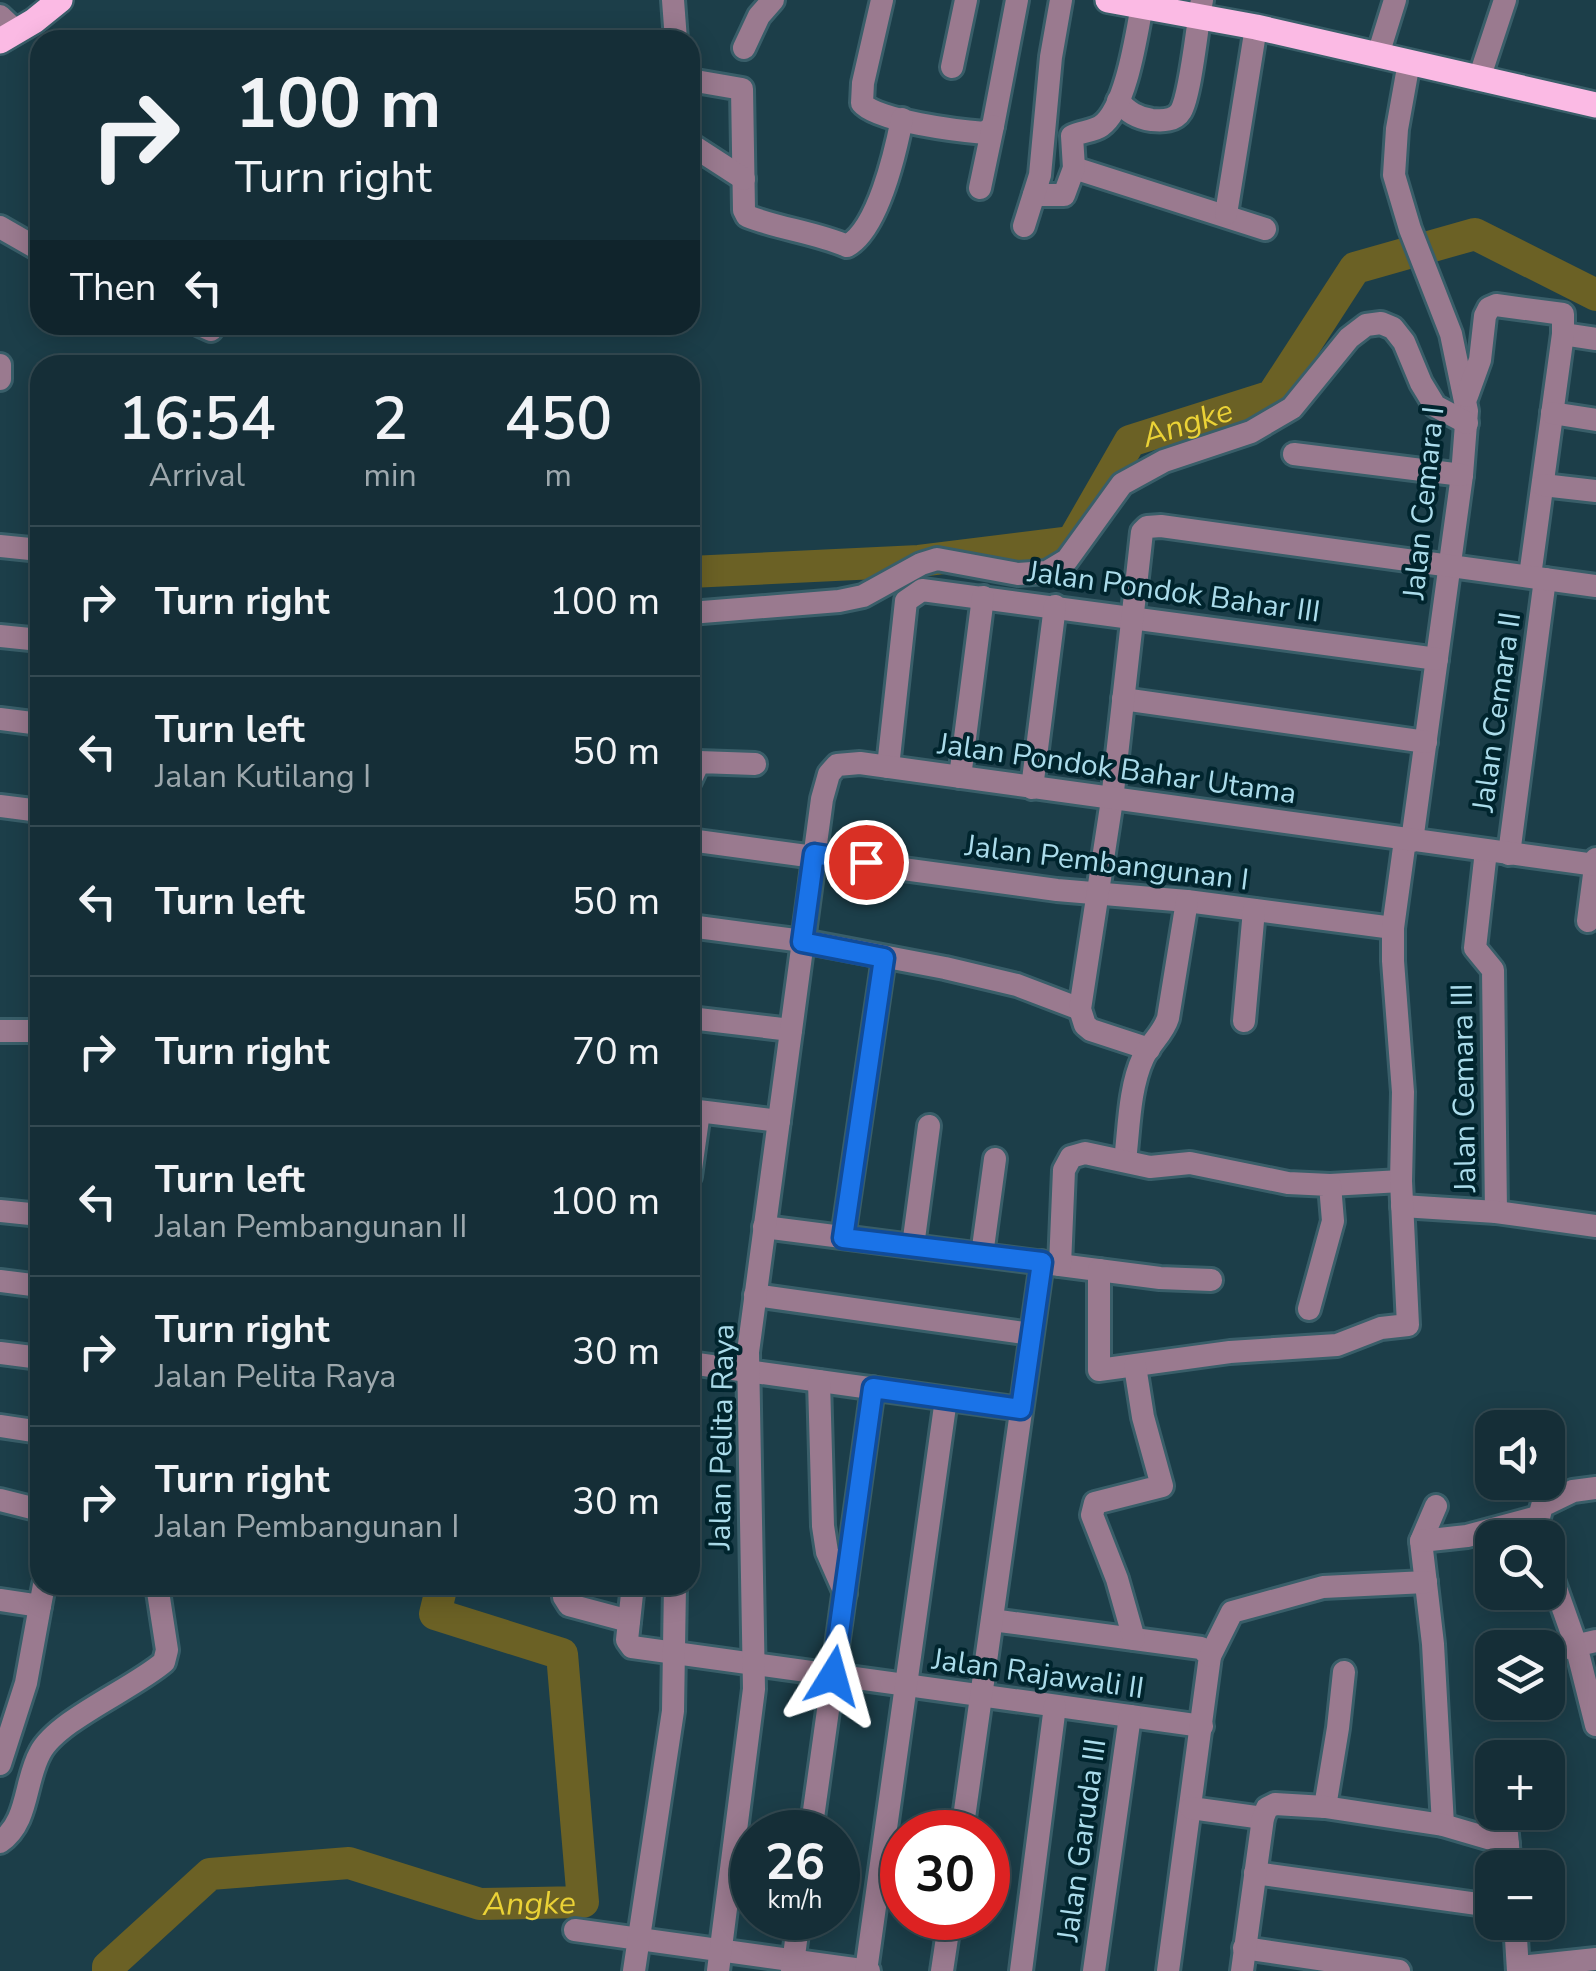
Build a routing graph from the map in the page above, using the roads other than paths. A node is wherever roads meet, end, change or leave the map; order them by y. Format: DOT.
graph roads {
  1 [pos="60,0"];
  2 [pos="674,0"];
  3 [pos="772,0"];
  4 [pos="882,0"];
  5 [pos="966,0"];
  6 [pos="1017,0"];
  7 [pos="1061,0"];
  8 [pos="1108,0"];
  9 [pos="1396,0"];
  10 [pos="1504,0"];
  11 [pos="1143,3"];
  12 [pos="1200,8"];
  13 [pos="1256,27"];
  14 [pos="6,30"];
  15 [pos="676,30"];
  16 [pos="744,48"];
  17 [pos="1378,55"];
  18 [pos="1409,62"];
  19 [pos="952,67"];
  20 [pos="1478,79"];
  21 [pos="700,82"];
  22 [pos="1118,102"];
  23 [pos="1596,105"];
  24 [pos="902,120"];
  25 [pos="993,126"];
  26 [pos="700,150"];
  27 [pos="1074,168"];
  28 [pos="744,176"];
  29 [pos="980,188"];
  30 [pos="1034,195"];
  31 [pos="1226,214"];
  32 [pos="1024,226"];
  33 [pos="0,227"];
  34 [pos="1265,229"];
  35 [pos="30,244"];
  36 [pos="1563,334"];
  37 [pos="1596,339"];
  38 [pos="0,365"];
  39 [pos="0,380"];
  40 [pos="1466,411"];
  41 [pos="1552,413"];
  42 [pos="1596,420"];
  43 [pos="1294,454"];
  44 [pos="1462,475"];
  45 [pos="1543,485"];
  46 [pos="1596,492"];
  47 [pos="0,546"];
  48 [pos="30,549"];
  49 [pos="1450,564"];
  50 [pos="1538,578"];
  51 [pos="1596,586"];
  52 [pos="983,597"];
  53 [pos="1055,606"];
  54 [pos="700,612"];
  55 [pos="1131,616"];
  56 [pos="0,636"];
  57 [pos="30,639"];
  58 [pos="1437,659"];
  59 [pos="1123,699"];
  60 [pos="0,719"];
  61 [pos="30,723"];
  62 [pos="1426,742"];
  63 [pos="700,762"];
  64 [pos="756,764"];
  65 [pos="888,767"];
  66 [pos="960,777"];
  67 [pos="825,786"];
  68 [pos="1032,788"];
  69 [pos="1112,800"];
  70 [pos="0,806"];
  71 [pos="30,810"];
  72 [pos="1409,840"];
  73 [pos="700,841"];
  74 [pos="1498,852"];
  75 [pos="814,854"];
  76 [pos="1596,863"];
  77 [pos="1100,893"];
  78 [pos="1187,901"];
  79 [pos="1254,910"];
  80 [pos="1588,921"];
  81 [pos="700,927"];
  82 [pos="1394,928"];
  83 [pos="802,942"];
  84 [pos="884,958"];
  85 [pos="1080,1009"];
  86 [pos="700,1019"];
  87 [pos="1244,1021"];
  88 [pos="791,1030"];
  89 [pos="0,1031"];
  90 [pos="30,1031"];
  91 [pos="1149,1050"];
  92 [pos="700,1112"];
  93 [pos="779,1121"];
  94 [pos="928,1126"];
  95 [pos="995,1160"];
  96 [pos="1125,1161"];
  97 [pos="1401,1181"];
  98 [pos="1330,1184"];
  99 [pos="1402,1206"];
  100 [pos="30,1210"];
  101 [pos="0,1212"];
  102 [pos="1496,1212"];
  103 [pos="1596,1226"];
  104 [pos="764,1227"];
  105 [pos="843,1238"];
  106 [pos="913,1246"];
  107 [pos="982,1255"];
  108 [pos="1051,1264"];
  109 [pos="1099,1270"];
  110 [pos="0,1280"];
  111 [pos="1211,1280"];
  112 [pos="30,1284"];
  113 [pos="756,1295"];
  114 [pos="1309,1309"];
  115 [pos="1032,1334"];
  116 [pos="0,1353"];
  117 [pos="30,1357"];
  118 [pos="700,1364"];
  119 [pos="1135,1366"];
  120 [pos="748,1371"];
  121 [pos="819,1381"];
  122 [pos="873,1388"];
  123 [pos="946,1398"];
  124 [pos="1021,1409"];
  125 [pos="0,1426"];
  126 [pos="30,1430"];
  127 [pos="1596,1488"];
  128 [pos="0,1500"];
  129 [pos="1436,1506"];
  130 [pos="30,1508"];
  131 [pos="1540,1520"];
  132 [pos="823,1526"];
  133 [pos="854,1526"];
  134 [pos="1475,1535"];
  135 [pos="1421,1540"];
  136 [pos="1426,1582"];
  137 [pos="845,1593"];
  138 [pos="42,1595"];
  139 [pos="158,1595"];
  140 [pos="564,1595"];
  141 [pos="633,1595"];
  142 [pos="675,1595"];
  143 [pos="0,1600"];
  144 [pos="1565,1600"];
  145 [pos="992,1620"];
  146 [pos="629,1621"];
  147 [pos="1134,1639"];
  148 [pos="1586,1643"];
  149 [pos="676,1654"];
  150 [pos="1210,1656"];
  151 [pos="753,1664"];
  152 [pos="1344,1672"];
  153 [pos="833,1676"];
  154 [pos="906,1686"];
  155 [pos="981,1696"];
  156 [pos="1055,1706"];
  157 [pos="1130,1716"];
  158 [pos="1596,1725"];
  159 [pos="1202,1726"];
  160 [pos="0,1764"];
  161 [pos="1325,1807"];
  162 [pos="1190,1808"];
  163 [pos="814,1810"];
  164 [pos="965,1810"];
  165 [pos="1263,1818"];
  166 [pos="1443,1825"];
  167 [pos="1,1842"];
  168 [pos="1496,1850"];
  169 [pos="1255,1873"];
  170 [pos="1475,1904"];
  171 [pos="575,1930"];
  172 [pos="638,1939"];
  173 [pos="796,1940"];
  174 [pos="947,1940"];
  175 [pos="1517,1940"];
  176 [pos="1243,1959"];
  177 [pos="1596,1960"];
  178 [pos="720,1961"];
  179 [pos="793,1966"];
  180 [pos="1519,1969"];
  181 [pos="1387,1970"];
  182 [pos="634,1971"];
  183 [pos="867,1971"];
  184 [pos="942,1971"];
  185 [pos="1020,1971"];
  186 [pos="1094,1971"];
  187 [pos="1168,1971"];
  1 -- 14 [label="main road"];
  2 -- 15 [label="street"];
  3 -- 16 [label="street"];
  4 -- 24 [label="street"];
  5 -- 19 [label="street"];
  6 -- 25 [label="street"];
  7 -- 30 [label="street"];
  8 -- 11 [label="main road"];
  9 -- 17 [label="street"];
  10 -- 20 [label="street"];
  11 -- 12 [label="main road"];
  11 -- 22 [label="street"];
  12 -- 13 [label="main road"];
  12 -- 22 [label="street"];
  13 -- 17 [label="main road"];
  13 -- 31 [label="street"];
  17 -- 18 [label="main road"];
  18 -- 20 [label="main road"];
  18 -- 40 [label="street, Jalan Cemara I"];
  20 -- 23 [label="main road"];
  21 -- 28 [label="street"];
  22 -- 27 [label="street"];
  24 -- 25 [label="street"];
  24 -- 28 [label="street"];
  25 -- 29 [label="street"];
  26 -- 28 [label="street"];
  27 -- 30 [label="street"];
  27 -- 31 [label="street"];
  30 -- 32 [label="street"];
  31 -- 34 [label="street"];
  33 -- 35 [label="street"];
  36 -- 37 [label="street"];
  36 -- 40 [label="street"];
  36 -- 41 [label="street, Jalan Cemara II"];
  38 -- 39 [label="street"];
  40 -- 44 [label="street, Jalan Cemara I"];
  40 -- 54 [label="street"];
  41 -- 42 [label="street"];
  41 -- 45 [label="street, Jalan Cemara II"];
  43 -- 44 [label="street"];
  44 -- 49 [label="street, Jalan Cemara I"];
  45 -- 46 [label="street"];
  45 -- 50 [label="street, Jalan Cemara II"];
  47 -- 48 [label="street"];
  49 -- 50 [label="street"];
  49 -- 55 [label="street"];
  49 -- 58 [label="street, Jalan Cemara I"];
  50 -- 51 [label="street"];
  50 -- 74 [label="street, Jalan Cemara II"];
  52 -- 53 [label="street, Jalan Pondok Bahar III"];
  52 -- 65 [label="street, Jalan Pondok Bahar III"];
  52 -- 66 [label="street"];
  53 -- 55 [label="street, Jalan Pondok Bahar III"];
  53 -- 68 [label="street"];
  55 -- 58 [label="street, Jalan Pondok Bahar III"];
  55 -- 59 [label="street"];
  56 -- 57 [label="street"];
  58 -- 62 [label="street, Jalan Cemara I"];
  59 -- 62 [label="street"];
  59 -- 69 [label="street"];
  60 -- 61 [label="street"];
  62 -- 72 [label="street, Jalan Cemara I"];
  63 -- 64 [label="street"];
  65 -- 66 [label="street, Jalan Pondok Bahar Utama"];
  65 -- 67 [label="street, Jalan Pondok Bahar Utama"];
  66 -- 68 [label="street, Jalan Pondok Bahar Utama"];
  67 -- 75 [label="street, Jalan Pelita Raya"];
  68 -- 69 [label="street, Jalan Pondok Bahar Utama"];
  69 -- 72 [label="street, Jalan Pondok Bahar Utama"];
  69 -- 77 [label="street"];
  70 -- 71 [label="street"];
  72 -- 74 [label="street, Jalan Pondok Bahar Utama"];
  72 -- 82 [label="street, Jalan Cemara I"];
  73 -- 75 [label="street, Jalan Pembangunan I"];
  74 -- 76 [label="street, Jalan Pondok Bahar Utama"];
  74 -- 102 [label="street, Jalan Cemara III"];
  75 -- 77 [label="street, Jalan Pembangunan I"];
  75 -- 83 [label="street, Jalan Pelita Raya"];
  76 -- 80 [label="street"];
  77 -- 78 [label="street, Jalan Pembangunan I"];
  77 -- 85 [label="street"];
  78 -- 79 [label="street, Jalan Pembangunan I"];
  78 -- 91 [label="street"];
  79 -- 82 [label="street, Jalan Pembangunan I"];
  79 -- 87 [label="street"];
  81 -- 83 [label="street"];
  82 -- 97 [label="street, Jalan Cemara I"];
  83 -- 84 [label="street"];
  83 -- 88 [label="street, Jalan Pelita Raya"];
  84 -- 85 [label="street"];
  84 -- 105 [label="street"];
  85 -- 91 [label="street"];
  86 -- 88 [label="street"];
  88 -- 93 [label="street, Jalan Pelita Raya"];
  89 -- 90 [label="street"];
  91 -- 96 [label="street"];
  92 -- 93 [label="street"];
  93 -- 104 [label="street, Jalan Pelita Raya"];
  94 -- 106 [label="street"];
  95 -- 107 [label="street"];
  96 -- 98 [label="street"];
  96 -- 108 [label="street"];
  97 -- 98 [label="street"];
  97 -- 99 [label="street, Jalan Cemara I"];
  98 -- 114 [label="street"];
  99 -- 102 [label="street"];
  99 -- 119 [label="street, Jalan Cemara I"];
  100 -- 101 [label="street"];
  102 -- 103 [label="street"];
  104 -- 105 [label="street"];
  104 -- 113 [label="street, Jalan Pelita Raya"];
  105 -- 106 [label="street"];
  106 -- 107 [label="street"];
  107 -- 108 [label="street"];
  108 -- 109 [label="street"];
  108 -- 115 [label="street"];
  109 -- 111 [label="street"];
  109 -- 119 [label="street"];
  110 -- 112 [label="street"];
  113 -- 115 [label="street"];
  113 -- 120 [label="street, Jalan Pelita Raya"];
  115 -- 124 [label="street"];
  116 -- 117 [label="street"];
  118 -- 120 [label="street"];
  119 -- 147 [label="street"];
  120 -- 121 [label="street"];
  120 -- 151 [label="street, Jalan Pelita Raya"];
  121 -- 122 [label="street"];
  121 -- 132 [label="street"];
  122 -- 123 [label="street"];
  122 -- 133 [label="street"];
  123 -- 124 [label="street"];
  123 -- 154 [label="street"];
  124 -- 145 [label="street"];
  125 -- 126 [label="street"];
  127 -- 131 [label="street"];
  128 -- 130 [label="street"];
  129 -- 135 [label="street"];
  132 -- 133 [label="street"];
  132 -- 137 [label="street"];
  133 -- 137 [label="street"];
  134 -- 135 [label="street"];
  135 -- 136 [label="street"];
  136 -- 150 [label="street"];
  136 -- 166 [label="street"];
  137 -- 153 [label="street"];
  138 -- 143 [label="street"];
  138 -- 160 [label="street"];
  139 -- 167 [label="street"];
  140 -- 146 [label="street"];
  141 -- 146 [label="street"];
  142 -- 149 [label="street"];
  144 -- 148 [label="street"];
  145 -- 147 [label="street"];
  145 -- 155 [label="street"];
  146 -- 149 [label="street, Jalan Rajawali II"];
  147 -- 150 [label="street"];
  148 -- 158 [label="street"];
  149 -- 151 [label="street, Jalan Rajawali II"];
  149 -- 172 [label="street"];
  150 -- 159 [label="street"];
  151 -- 153 [label="street, Jalan Rajawali II"];
  151 -- 178 [label="street, Jalan Pelita Raya"];
  152 -- 161 [label="street"];
  153 -- 154 [label="street, Jalan Rajawali II"];
  153 -- 163 [label="street"];
  154 -- 155 [label="street, Jalan Rajawali II"];
  154 -- 183 [label="street"];
  155 -- 156 [label="street, Jalan Rajawali II"];
  155 -- 164 [label="street"];
  156 -- 157 [label="street, Jalan Rajawali II"];
  156 -- 185 [label="street"];
  157 -- 159 [label="street, Jalan Rajawali II"];
  157 -- 186 [label="street, Jalan Garuda III"];
  159 -- 162 [label="street"];
  161 -- 165 [label="street"];
  161 -- 166 [label="street"];
  162 -- 165 [label="street"];
  162 -- 187 [label="street"];
  165 -- 169 [label="street"];
  166 -- 168 [label="street"];
  169 -- 170 [label="street"];
  169 -- 176 [label="street"];
  171 -- 172 [label="street"];
  172 -- 178 [label="street"];
  172 -- 182 [label="street"];
  173 -- 179 [label="street"];
  174 -- 184 [label="street"];
  175 -- 180 [label="street"];
  176 -- 181 [label="street"];
  177 -- 180 [label="street"];
  178 -- 179 [label="street"];
  179 -- 183 [label="street"];
}
